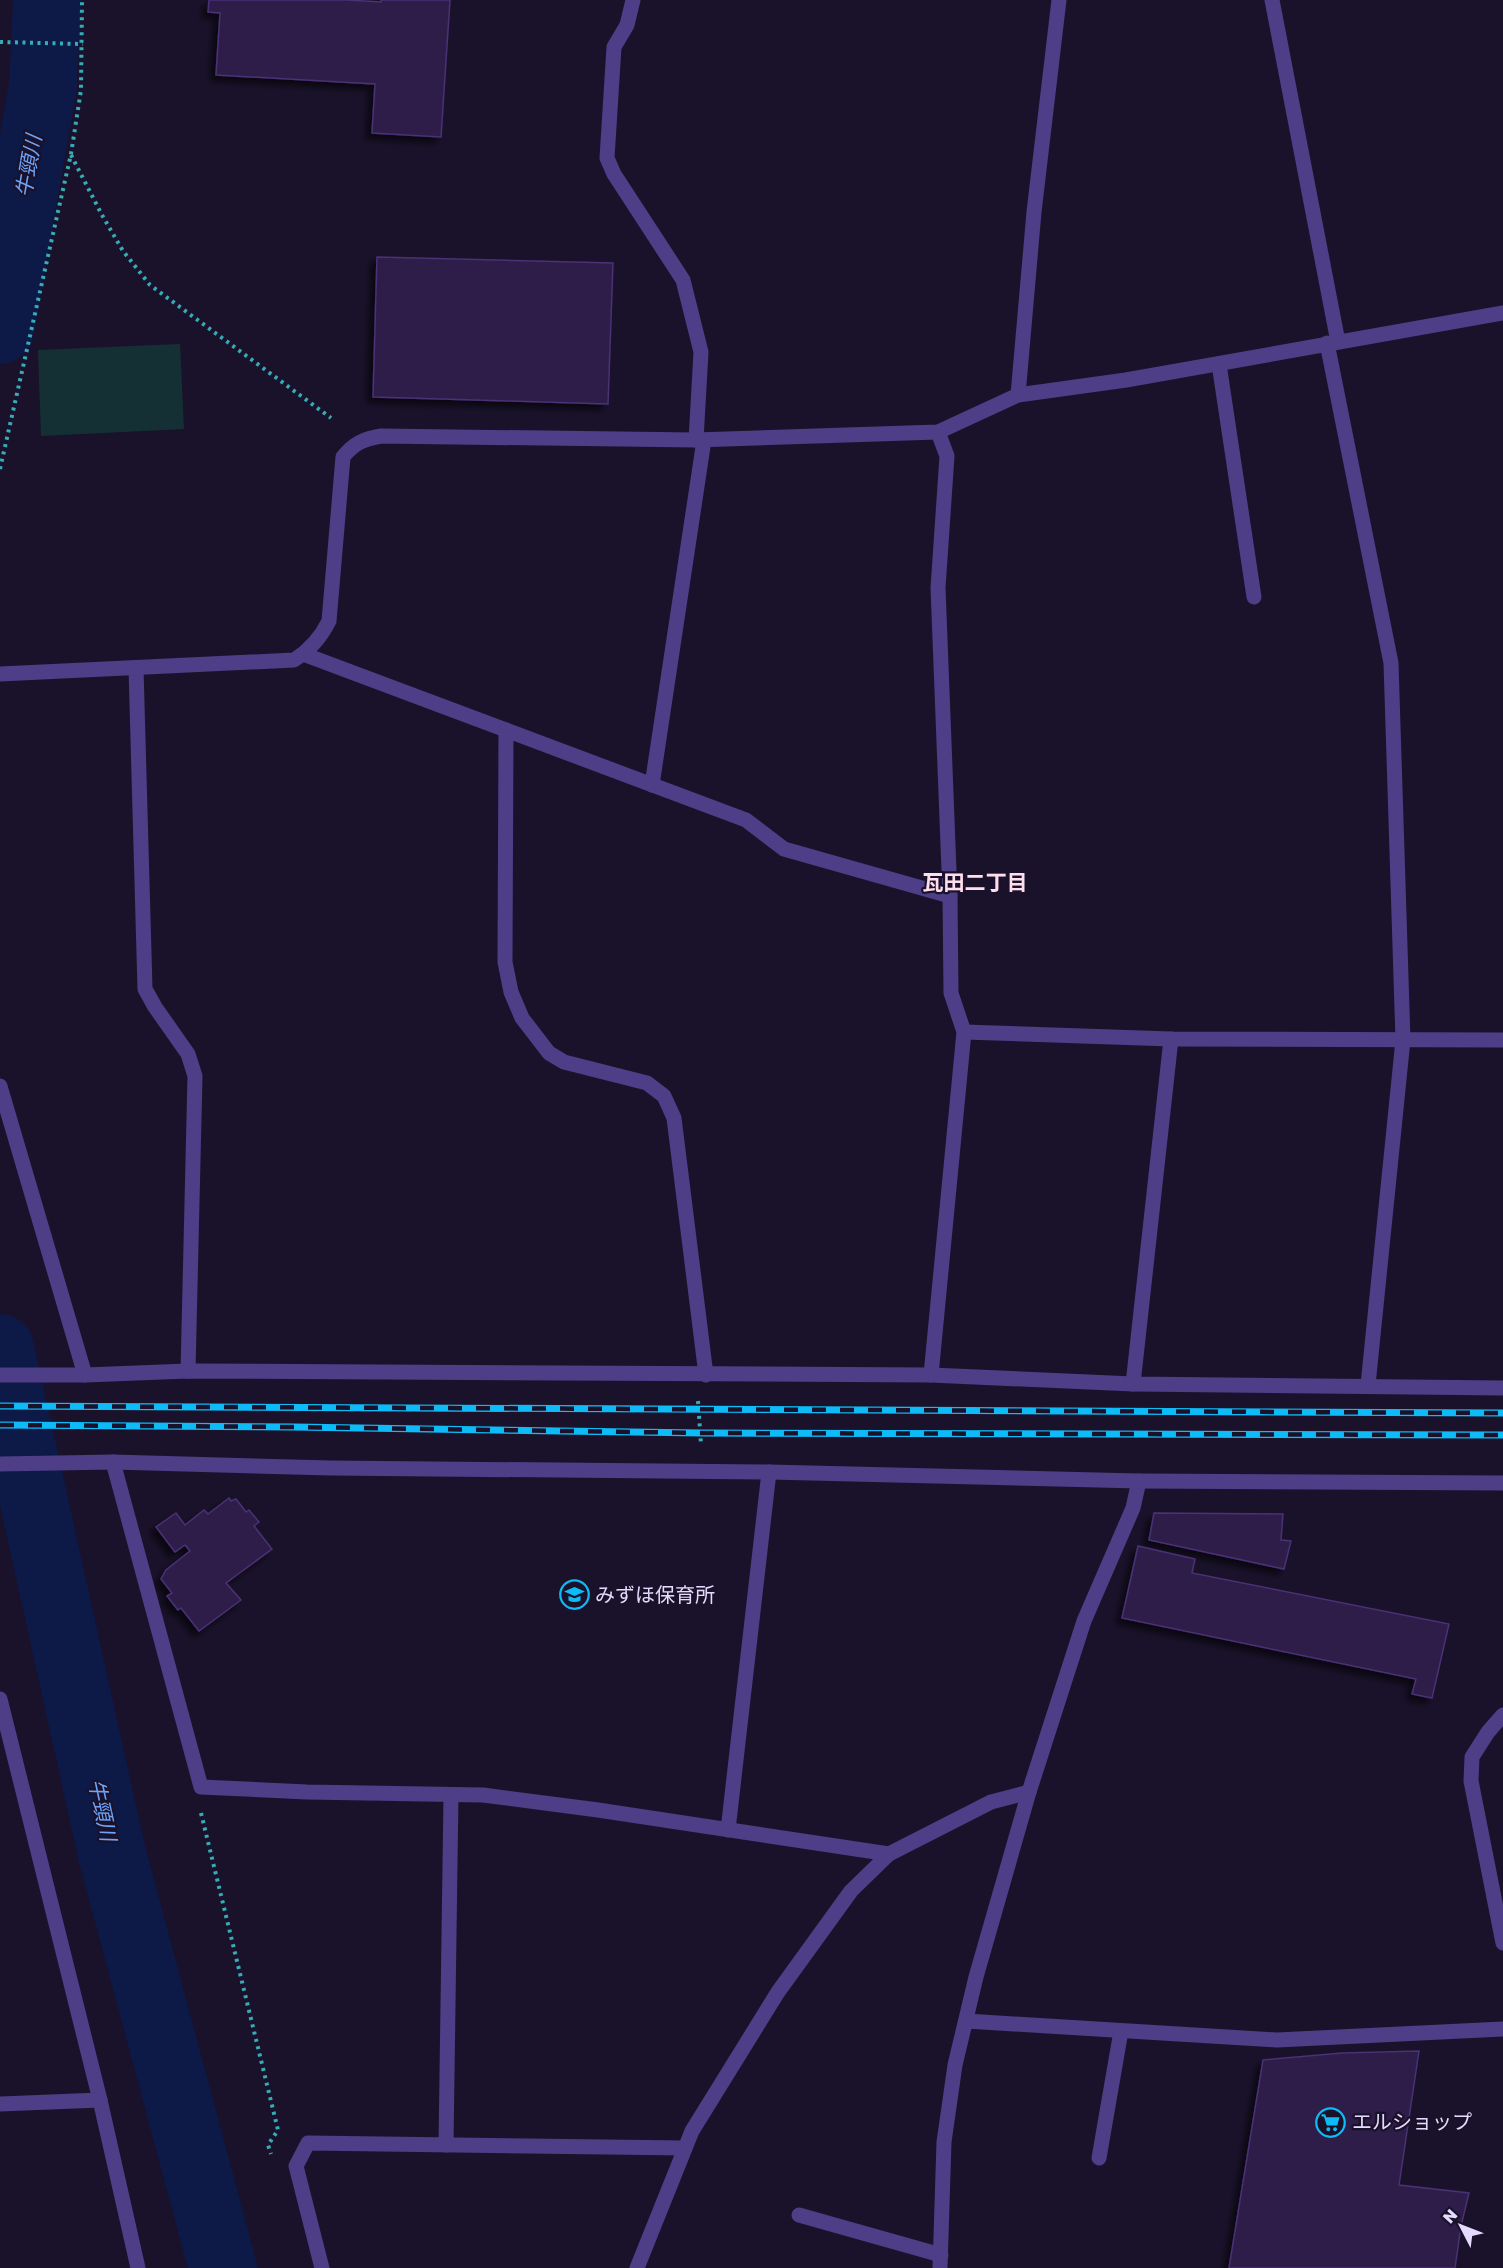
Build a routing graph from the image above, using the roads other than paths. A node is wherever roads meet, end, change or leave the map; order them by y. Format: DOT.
graph roads {
  1 [pos="633,0"];
  2 [pos="1059,0"];
  3 [pos="1272,0"];
  4 [pos="1503,313"];
  5 [pos="1332,343"];
  6 [pos="1219,364"];
  7 [pos="1018,395"];
  8 [pos="938,432"];
  9 [pos="700,440"];
  10 [pos="1254,597"];
  11 [pos="303,654"];
  12 [pos="136,668"];
  13 [pos="0,674"];
  14 [pos="507,730"];
  15 [pos="652,785"];
  16 [pos="950,896"];
  17 [pos="964,1032"];
  18 [pos="1171,1039"];
  19 [pos="1403,1040"];
  20 [pos="1503,1040"];
  21 [pos="0,1086"];
  22 [pos="188,1371"];
  23 [pos="0,1375"];
  24 [pos="85,1375"];
  25 [pos="701,1375"];
  26 [pos="931,1375"];
  27 [pos="1132,1384"];
  28 [pos="1368,1385"];
  29 [pos="1503,1388"];
  30 [pos="113,1462"];
  31 [pos="0,1464"];
  32 [pos="769,1472"];
  33 [pos="1139,1481"];
  34 [pos="1503,1483"];
  35 [pos="0,1699"];
  36 [pos="1503,1715"];
  37 [pos="3,1723"];
  38 [pos="1029,1792"];
  39 [pos="451,1795"];
  40 [pos="728,1830"];
  41 [pos="889,1854"];
  42 [pos="1503,1943"];
  43 [pos="966,2021"];
  44 [pos="1503,2029"];
  45 [pos="1120,2031"];
  46 [pos="100,2100"];
  47 [pos="0,2104"];
  48 [pos="446,2145"];
  49 [pos="685,2148"];
  50 [pos="1099,2158"];
  51 [pos="800,2215"];
  52 [pos="941,2262"];
  53 [pos="138,2268"];
  54 [pos="322,2268"];
  55 [pos="638,2268"];
  1 -- 9 [label="street"];
  2 -- 7 [label="street"];
  3 -- 5 [label="street"];
  4 -- 5 [label="street"];
  5 -- 6 [label="street"];
  5 -- 19 [label="street"];
  6 -- 7 [label="street"];
  6 -- 10 [label="street"];
  7 -- 8 [label="street"];
  8 -- 9 [label="street"];
  8 -- 16 [label="street"];
  9 -- 11 [label="street"];
  9 -- 15 [label="street"];
  11 -- 12 [label="street"];
  11 -- 14 [label="street"];
  12 -- 13 [label="street"];
  12 -- 22 [label="street"];
  14 -- 15 [label="street"];
  14 -- 25 [label="street"];
  15 -- 16 [label="street"];
  16 -- 17 [label="street"];
  17 -- 18 [label="street"];
  17 -- 26 [label="street"];
  18 -- 19 [label="street"];
  18 -- 27 [label="street"];
  19 -- 20 [label="street"];
  19 -- 28 [label="street"];
  21 -- 24 [label="street"];
  22 -- 24 [label="street"];
  22 -- 25 [label="street"];
  23 -- 24 [label="street"];
  25 -- 26 [label="street"];
  26 -- 27 [label="street"];
  27 -- 28 [label="street"];
  28 -- 29 [label="street"];
  30 -- 31 [label="street"];
  30 -- 32 [label="street"];
  30 -- 39 [label="street"];
  32 -- 33 [label="street"];
  32 -- 40 [label="street"];
  33 -- 34 [label="street"];
  33 -- 38 [label="street"];
  35 -- 37 [label="street"];
  36 -- 42 [label="street"];
  37 -- 46 [label="street"];
  38 -- 41 [label="street"];
  38 -- 43 [label="street"];
  39 -- 40 [label="street"];
  39 -- 48 [label="street"];
  40 -- 41 [label="street"];
  41 -- 49 [label="street"];
  43 -- 45 [label="street"];
  43 -- 52 [label="street"];
  44 -- 45 [label="street"];
  45 -- 50 [label="street"];
  46 -- 47 [label="street"];
  46 -- 53 [label="street"];
  48 -- 49 [label="street"];
  48 -- 54 [label="street"];
  49 -- 55 [label="street"];
  51 -- 52 [label="street"];
}
